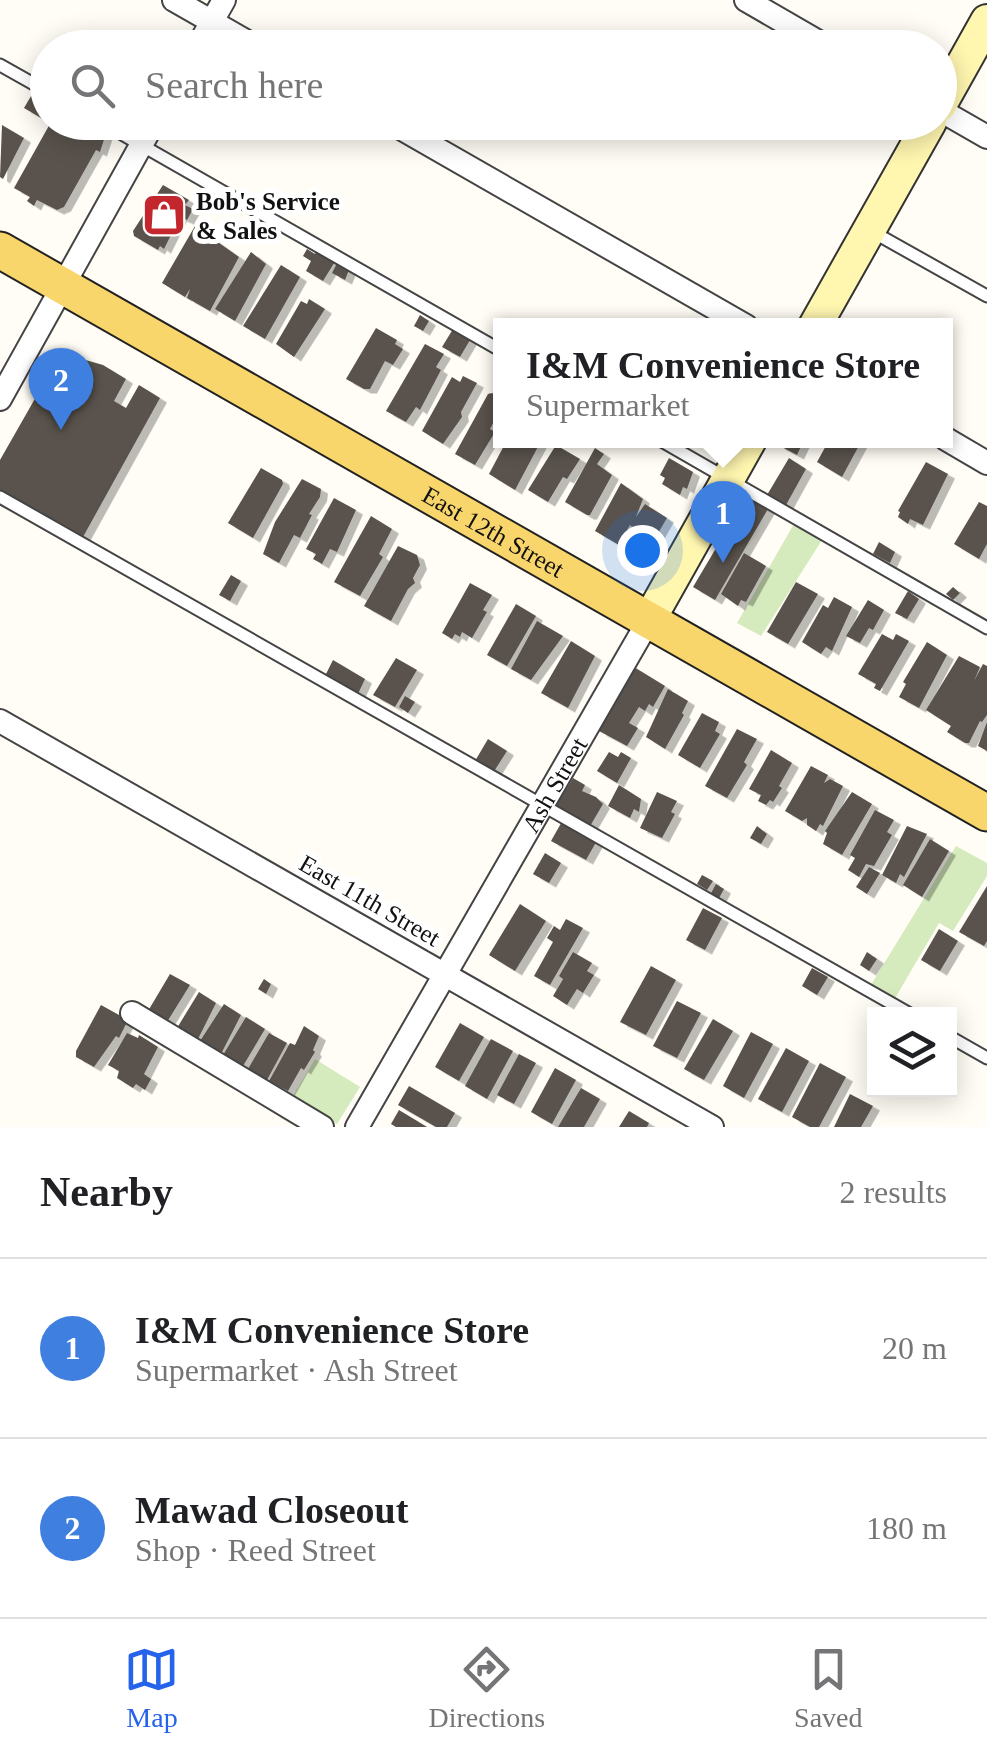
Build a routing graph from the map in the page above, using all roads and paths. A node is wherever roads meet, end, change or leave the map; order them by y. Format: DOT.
graph roads {
  1 [pos="174,0"];
  2 [pos="224,0"];
  3 [pos="746,0"];
  4 [pos="212,21"];
  5 [pos="987,21"];
  6 [pos="207,30"];
  7 [pos="227,30"];
  8 [pos="798,30"];
  9 [pos="0,64"];
  10 [pos="957,77"];
  11 [pos="30,82"];
  12 [pos="957,118"];
  13 [pos="987,137"];
  14 [pos="131,140"];
  15 [pos="144,140"];
  16 [pos="421,140"];
  17 [pos="920,140"];
  18 [pos="141,146"];
  19 [pos="871,230"];
  20 [pos="0,250"];
  21 [pos="63,286"];
  22 [pos="987,296"];
  23 [pos="732,318"];
  24 [pos="820,318"];
  25 [pos="493,346"];
  26 [pos="0,399"];
  27 [pos="953,443"];
  28 [pos="674,448"];
  29 [pos="746,448"];
  30 [pos="987,463"];
  31 [pos="728,480"];
  32 [pos="0,497"];
  33 [pos="649,620"];
  34 [pos="987,628"];
  35 [pos="0,721"];
  36 [pos="542,807"];
  37 [pos="986,809"];
  38 [pos="445,974"];
  39 [pos="898,1007"];
  40 [pos="132,1013"];
  41 [pos="957,1041"];
  42 [pos="987,1058"];
  43 [pos="322,1127"];
  44 [pos="358,1127"];
  45 [pos="712,1127"];
  1 -- 4 [label="street"];
  2 -- 4 [label="street"];
  3 -- 8 [label="street"];
  4 -- 6 [label="street"];
  4 -- 7 [label="street"];
  5 -- 10 [label="street"];
  9 -- 11 [label="lane"];
  12 -- 13 [label="street"];
  14 -- 18 [label="lane"];
  15 -- 18 [label="street"];
  16 -- 23 [label="street"];
  17 -- 19 [label="street"];
  18 -- 21 [label="street"];
  18 -- 25 [label="lane"];
  19 -- 22 [label="lane"];
  19 -- 24 [label="street"];
  20 -- 21 [label="main road, East 12th Street"];
  21 -- 26 [label="street"];
  21 -- 33 [label="main road, East 12th Street"];
  27 -- 30 [label="street"];
  28 -- 31 [label="lane"];
  29 -- 31 [label="street, Ash Street"];
  31 -- 33 [label="street, Ash Street"];
  31 -- 34 [label="lane"];
  32 -- 36 [label="lane"];
  33 -- 36 [label="street, Ash Street"];
  33 -- 37 [label="main road, East 12th Street"];
  35 -- 38 [label="street, East 11th Street"];
  36 -- 38 [label="street, Ash Street"];
  36 -- 39 [label="lane"];
  38 -- 44 [label="street, Ash Street"];
  38 -- 45 [label="street, East 11th Street"];
  40 -- 43 [label="street"];
  41 -- 42 [label="lane"];
}
